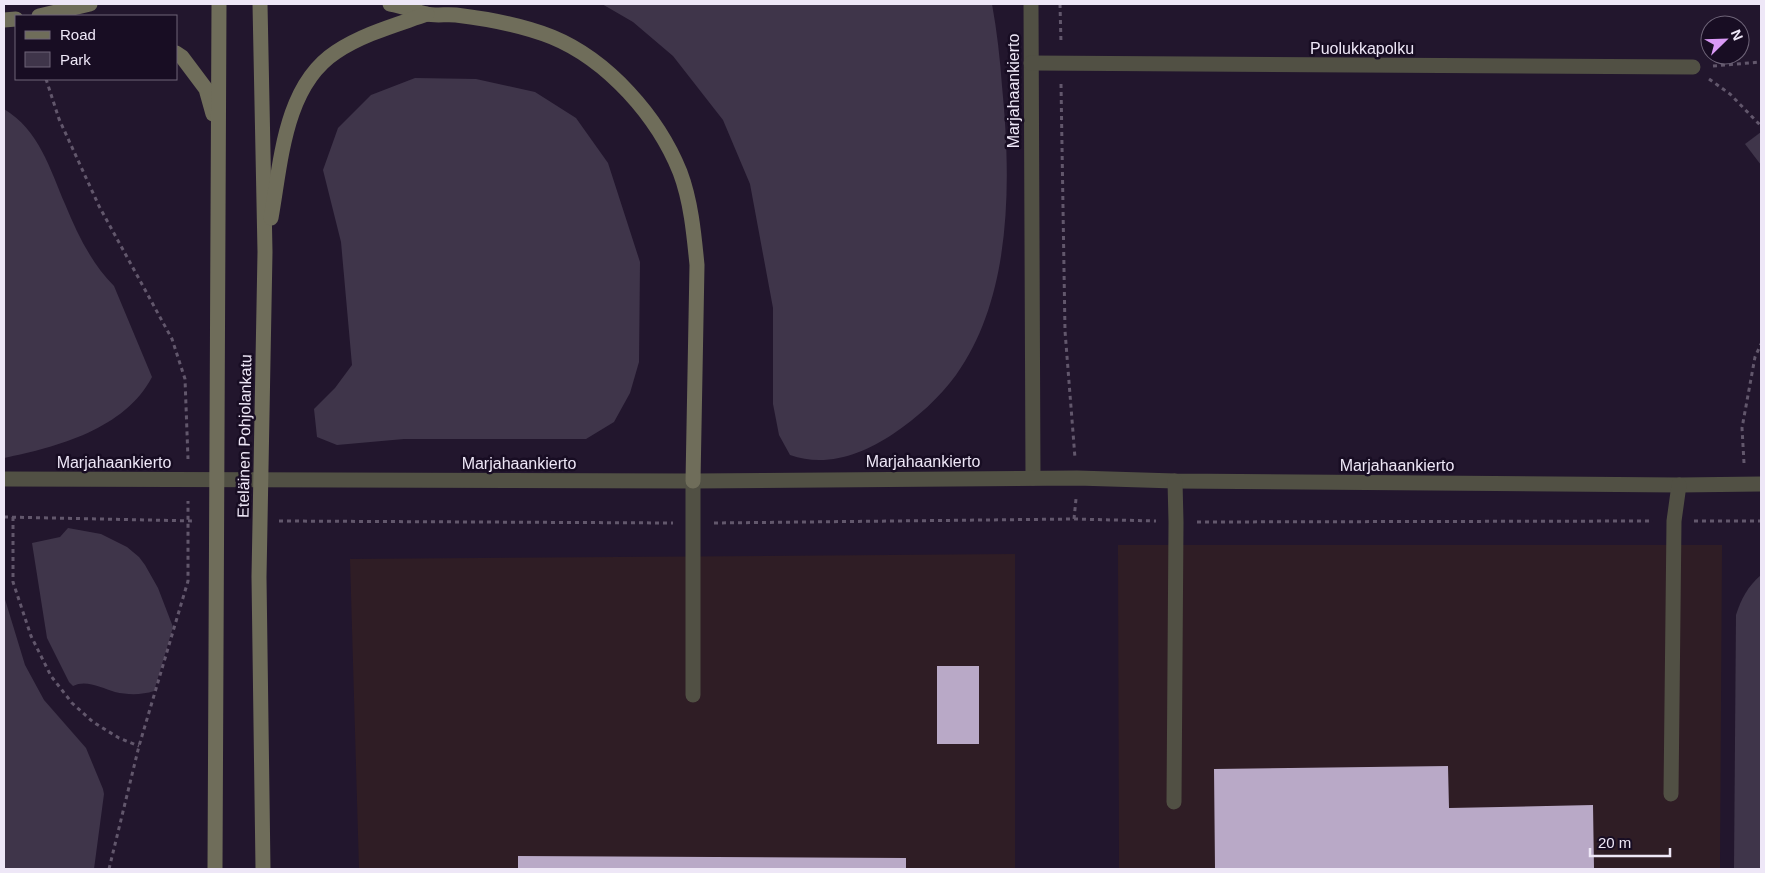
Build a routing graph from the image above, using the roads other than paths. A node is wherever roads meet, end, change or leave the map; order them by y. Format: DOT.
graph roads {
  1 [pos="90,4"];
  2 [pos="219,4"];
  3 [pos="260,4"];
  4 [pos="390,4"];
  5 [pos="1031,4"];
  6 [pos="427,14"];
  7 [pos="43,15"];
  8 [pos="178,54"];
  9 [pos="1031,64"];
  10 [pos="1692,67"];
  11 [pos="218,136"];
  12 [pos="265,252"];
  13 [pos="1033,478"];
  14 [pos="4,479"];
  15 [pos="1175,480"];
  16 [pos="693,481"];
  17 [pos="1679,484"];
  18 [pos="1761,484"];
  19 [pos="693,695"];
  20 [pos="1671,794"];
  21 [pos="1174,802"];
  22 [pos="215,869"];
  23 [pos="263,869"];
  1 -- 7 [label="main road"];
  2 -- 11 [label="main road, Eteläinen Pohjolankatu"];
  3 -- 12 [label="main road, Eteläinen Pohjolankatu"];
  4 -- 6 [label="main road"];
  5 -- 9 [label="street, Marjahaankierto"];
  6 -- 12 [label="main road"];
  6 -- 16 [label="main road"];
  8 -- 11 [label="main road"];
  9 -- 10 [label="street, Puolukkapolku"];
  9 -- 13 [label="street, Marjahaankierto"];
  11 -- 22 [label="main road, Eteläinen Pohjolankatu"];
  12 -- 23 [label="main road, Eteläinen Pohjolankatu"];
  13 -- 15 [label="street, Marjahaankierto"];
  13 -- 16 [label="street, Marjahaankierto"];
  14 -- 16 [label="street, Marjahaankierto"];
  15 -- 17 [label="street, Marjahaankierto"];
  15 -- 21 [label="street"];
  16 -- 19 [label="street"];
  17 -- 18 [label="street, Marjahaankierto"];
  17 -- 20 [label="street"];
}
